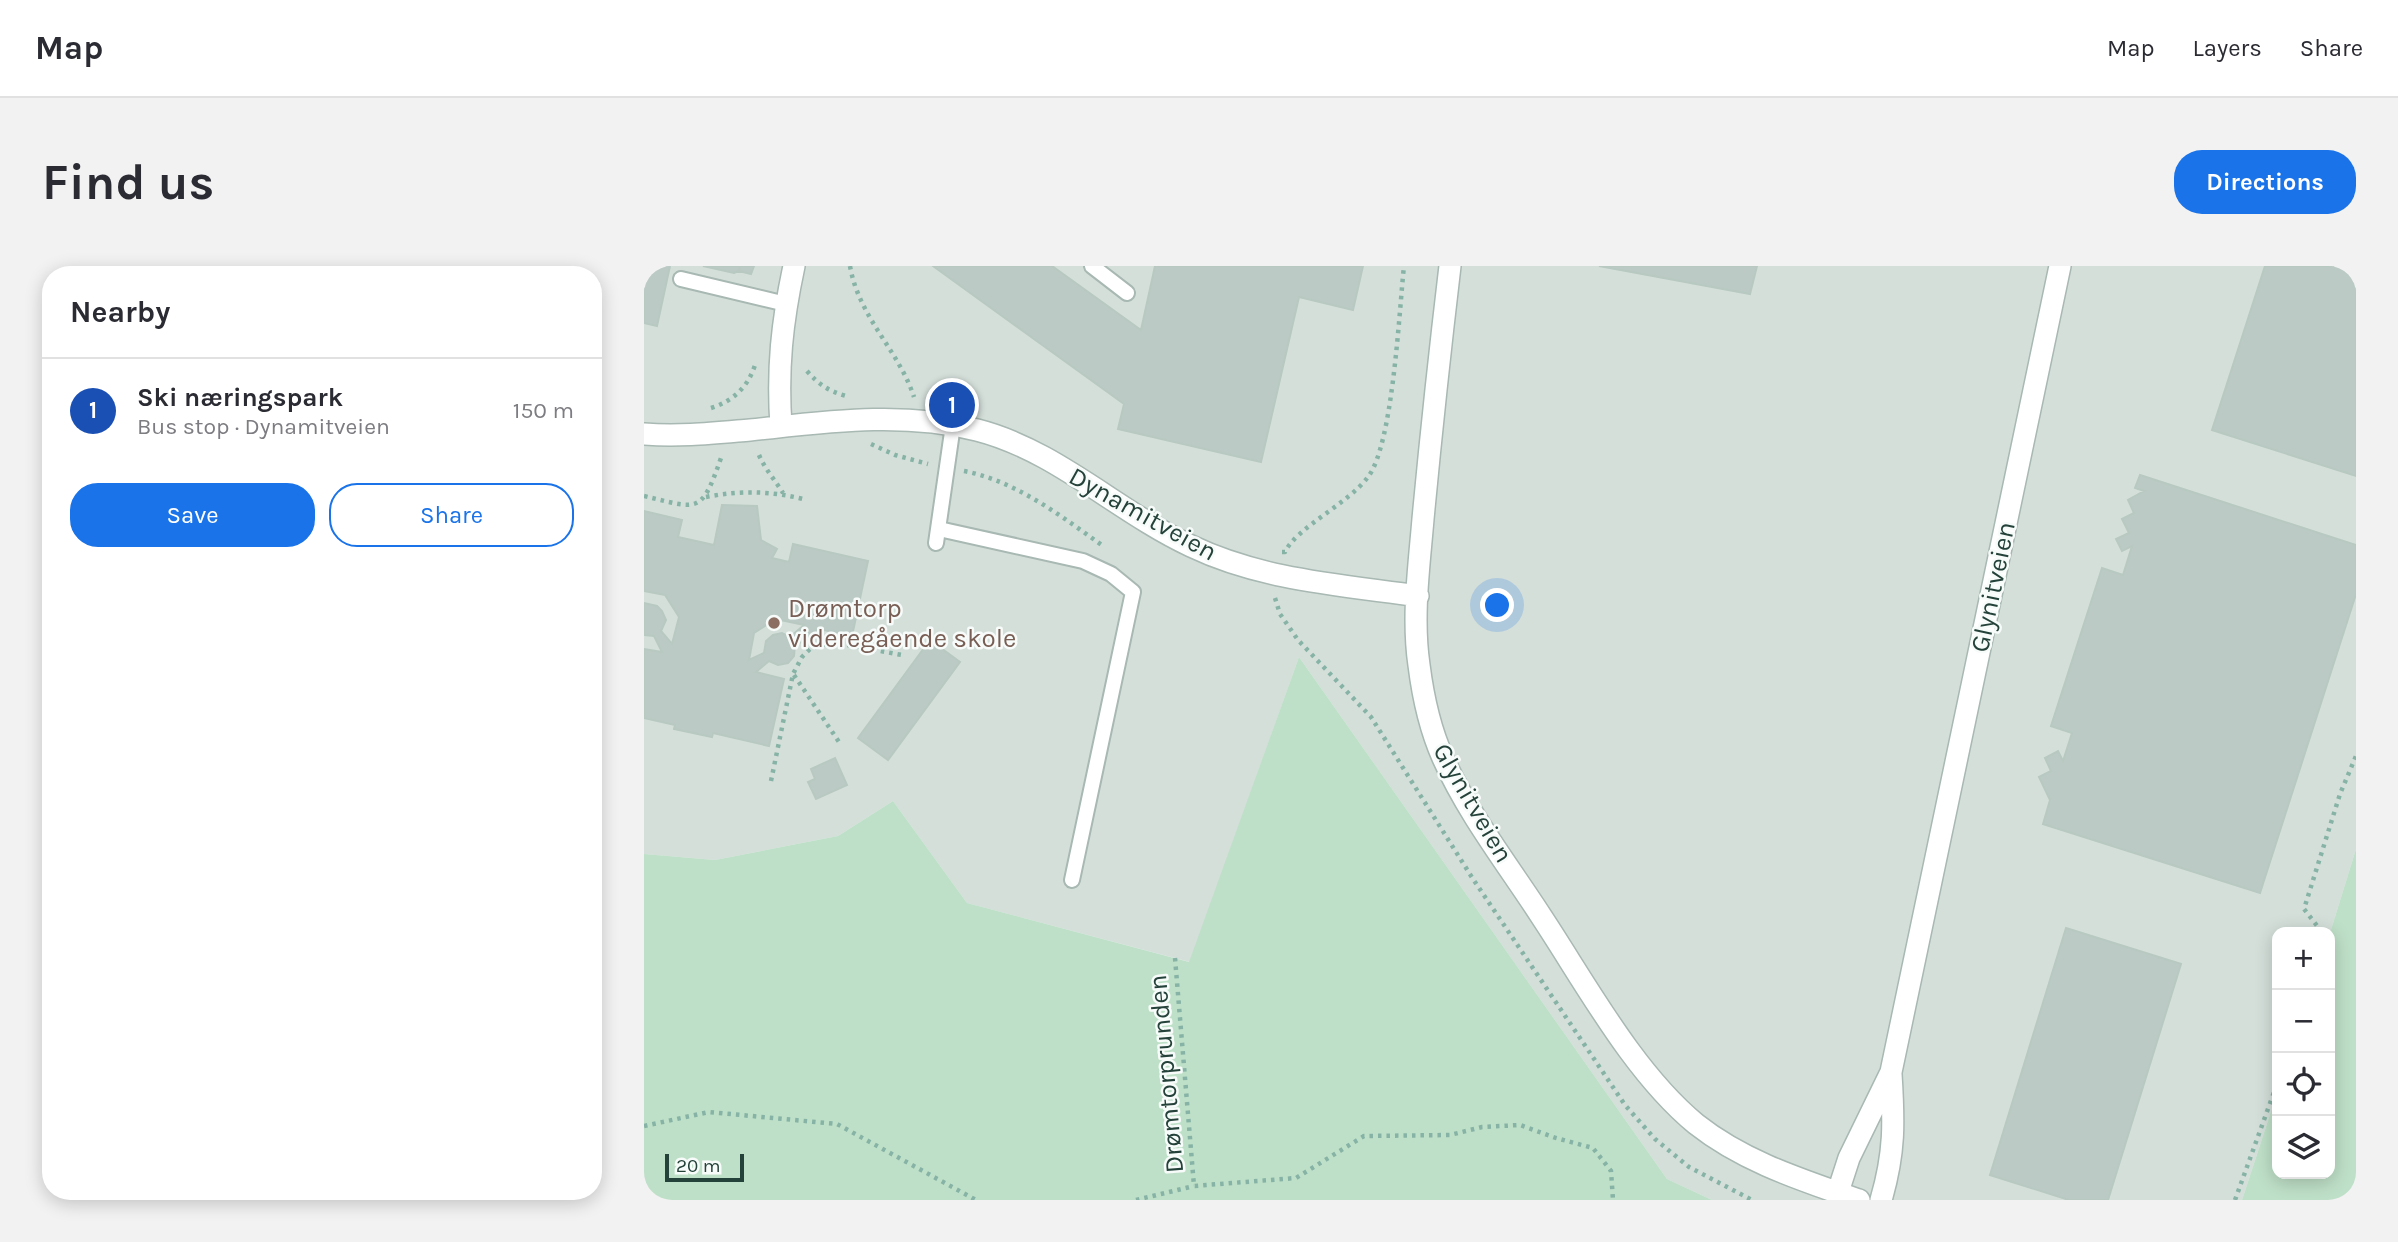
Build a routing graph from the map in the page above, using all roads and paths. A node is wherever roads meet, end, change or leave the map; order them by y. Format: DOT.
graph roads {
  1 [pos="794,266"];
  2 [pos="850,266"];
  3 [pos="1093,266"];
  4 [pos="1404,266"];
  5 [pos="1450,266"];
  6 [pos="2060,266"];
  7 [pos="681,279"];
  8 [pos="1127,293"];
  9 [pos="786,304"];
  10 [pos="914,397"];
  11 [pos="953,425"];
  12 [pos="781,426"];
  13 [pos="644,434"];
  14 [pos="864,441"];
  15 [pos="759,455"];
  16 [pos="721,458"];
  17 [pos="948,468"];
  18 [pos="783,493"];
  19 [pos="644,496"];
  20 [pos="705,497"];
  21 [pos="807,499"];
  22 [pos="1113,552"];
  23 [pos="1284,552"];
  24 [pos="1275,594"];
  25 [pos="1418,596"];
  26 [pos="902,655"];
  27 [pos="793,674"];
  28 [pos="841,745"];
  29 [pos="2356,756"];
  30 [pos="771,781"];
  31 [pos="1072,880"];
  32 [pos="2318,927"];
  33 [pos="1175,958"];
  34 [pos="1891,1072"];
  35 [pos="2272,1098"];
  36 [pos="644,1126"];
  37 [pos="1194,1186"];
  38 [pos="1838,1192"];
  39 [pos="975,1200"];
  40 [pos="1136,1200"];
  41 [pos="1613,1200"];
  42 [pos="1752,1200"];
  43 [pos="1858,1200"];
  44 [pos="1881,1200"];
  45 [pos="2235,1200"];
  1 -- 9 [label="street"];
  2 -- 10 [label="path"];
  3 -- 8 [label="lane"];
  4 -- 23 [label="path"];
  5 -- 25 [label="street, Glynitveien"];
  6 -- 34 [label="street, Glynitveien"];
  7 -- 9 [label="lane"];
  9 -- 12 [label="street"];
  11 -- 12 [label="street, Dynamitveien"];
  11 -- 17 [label="lane"];
  11 -- 25 [label="street, Dynamitveien"];
  12 -- 13 [label="street, Dynamitveien"];
  14 -- 17 [label="path"];
  15 -- 18 [label="path"];
  16 -- 20 [label="path"];
  17 -- 22 [label="path"];
  17 -- 31 [label="lane"];
  18 -- 20 [label="path"];
  18 -- 21 [label="path"];
  19 -- 20 [label="path"];
  24 -- 42 [label="path"];
  25 -- 38 [label="street, Glynitveien"];
  26 -- 27 [label="path"];
  27 -- 28 [label="path"];
  27 -- 30 [label="path"];
  29 -- 32 [label="path"];
  33 -- 37 [label="path, Drømtorprunden"];
  34 -- 38 [label="street, Glynitveien"];
  34 -- 44 [label="street, Glynitveien"];
  35 -- 45 [label="path"];
  36 -- 39 [label="path"];
  37 -- 40 [label="path, Drømtorprunden"];
  37 -- 41 [label="path, Drømtorprunden"];
  38 -- 43 [label="street, Glynitveien"];
}
